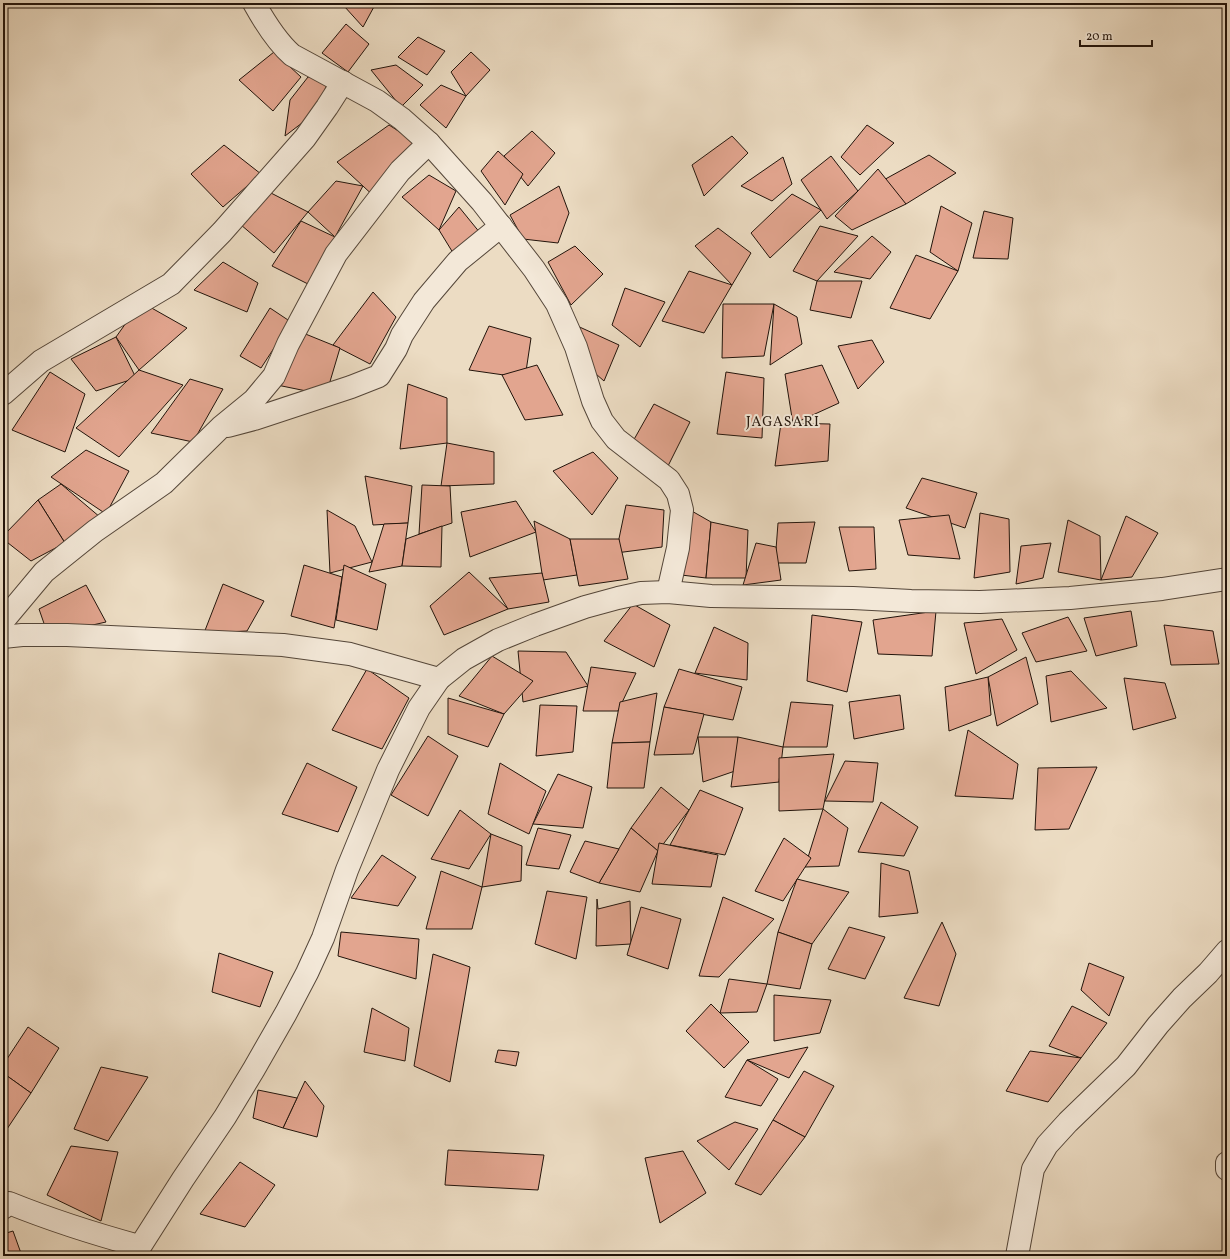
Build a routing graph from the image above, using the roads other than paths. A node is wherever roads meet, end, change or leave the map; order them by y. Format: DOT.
graph roads {
  1 [pos="254,3"];
  2 [pos="343,82"];
  3 [pos="429,143"];
  4 [pos="501,226"];
  5 [pos="3,394"];
  6 [pos="221,427"];
  7 [pos="1227,579"];
  8 [pos="668,592"];
  9 [pos="3,621"];
  10 [pos="3,637"];
  11 [pos="439,679"];
  12 [pos="1227,951"];
  13 [pos="1227,1163"];
  14 [pos="1227,1168"];
  15 [pos="3,1208"];
  16 [pos="136,1251"];
  17 [pos="1018,1256"];
  1 -- 2 [label="street"];
  2 -- 3 [label="street"];
  2 -- 5 [label="street"];
  3 -- 4 [label="street"];
  3 -- 6 [label="street"];
  4 -- 6 [label="street"];
  4 -- 8 [label="street"];
  6 -- 9 [label="street"];
  7 -- 8 [label="street"];
  8 -- 11 [label="street"];
  10 -- 11 [label="street"];
  11 -- 16 [label="street"];
  12 -- 17 [label="street"];
  13 -- 14 [label="street"];
  15 -- 16 [label="street"];
}
